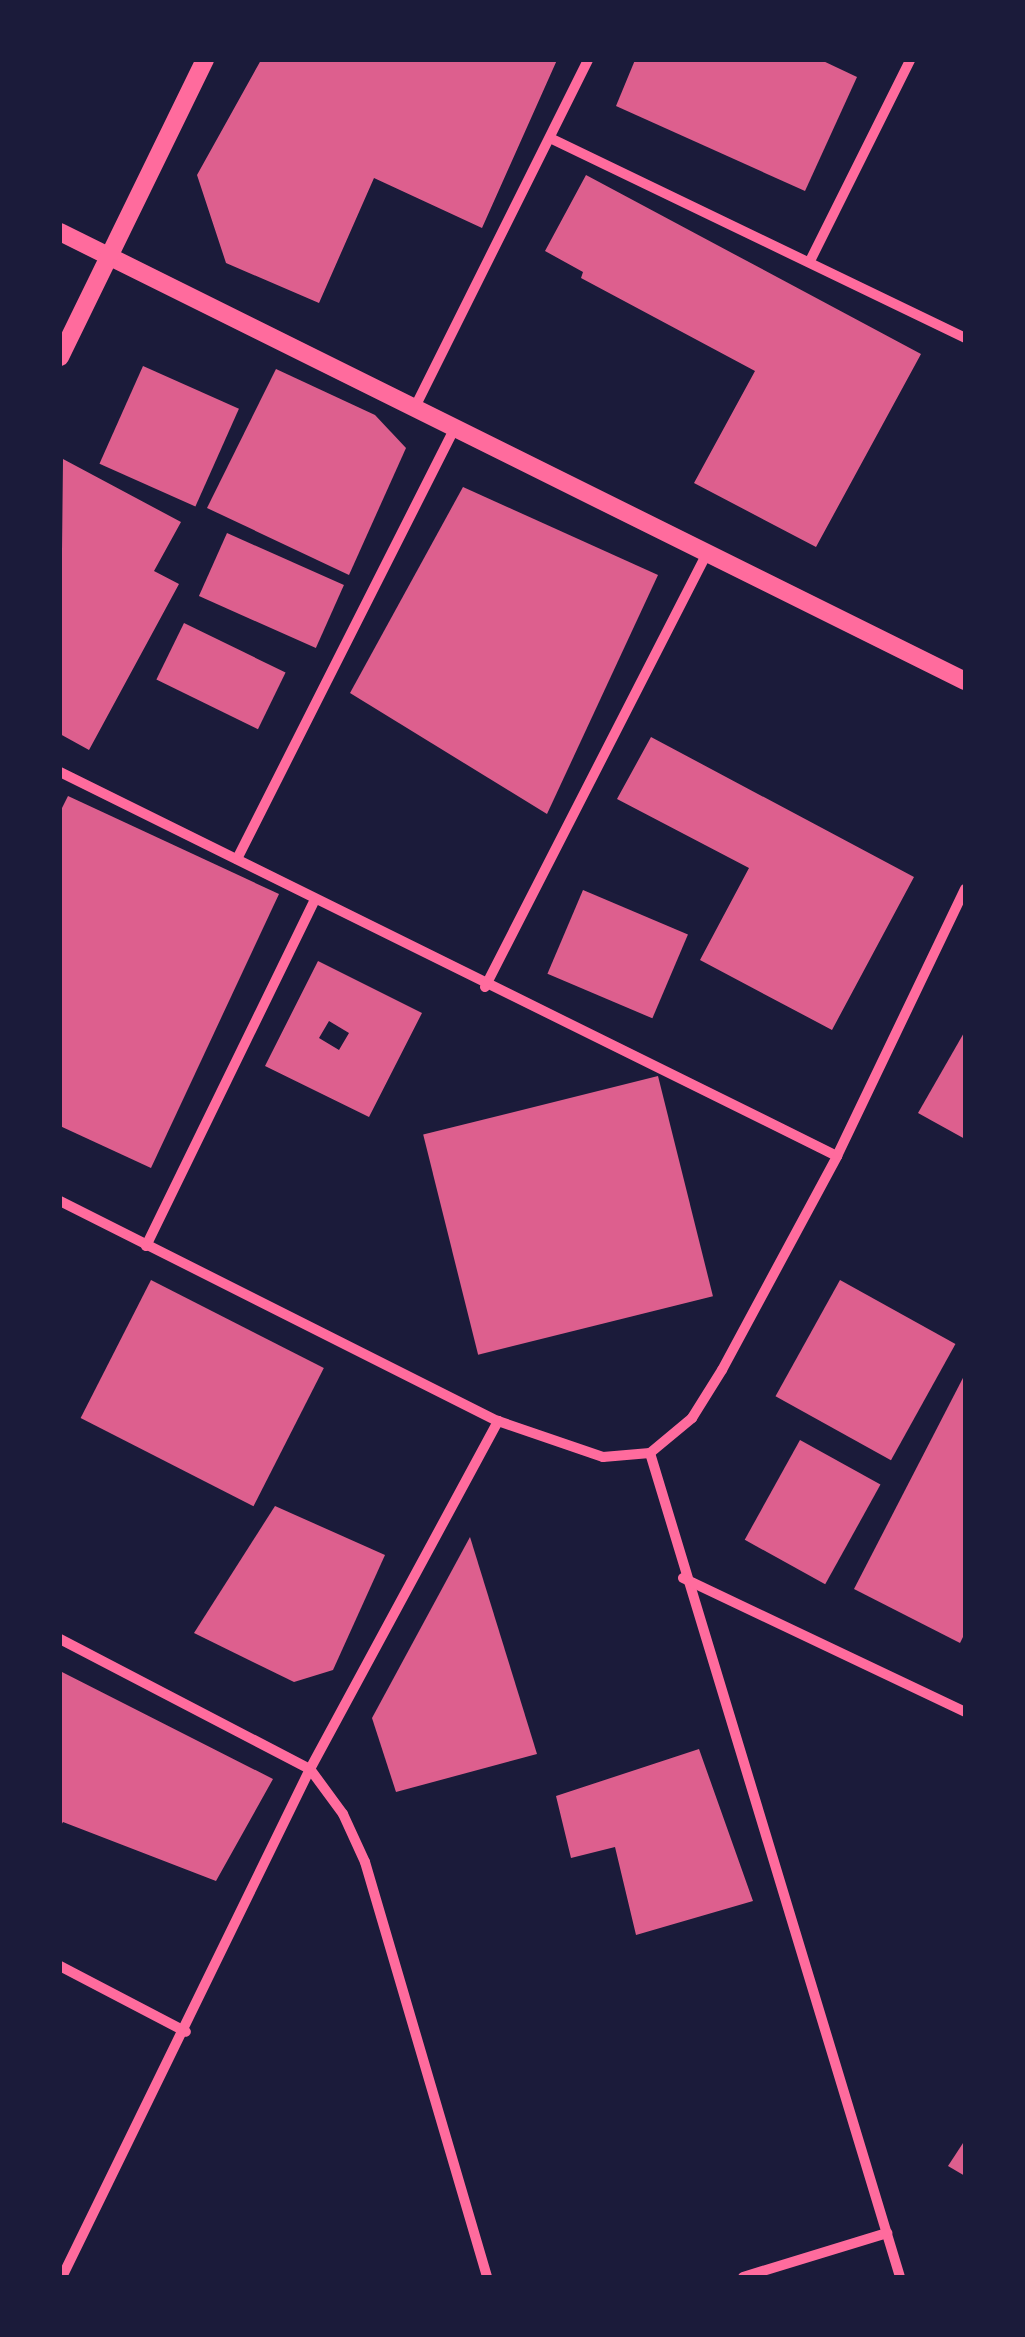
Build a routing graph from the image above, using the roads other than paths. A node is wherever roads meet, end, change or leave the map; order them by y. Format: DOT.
graph roads {
  1 [pos="205,60"];
  2 [pos="588,60"];
  3 [pos="910,60"];
  4 [pos="550,138"];
  5 [pos="60,232"];
  6 [pos="110,256"];
  7 [pos="810,261"];
  8 [pos="965,338"];
  9 [pos="60,357"];
  10 [pos="415,407"];
  11 [pos="456,426"];
  12 [pos="706,555"];
  13 [pos="965,680"];
  14 [pos="60,772"];
  15 [pos="237,859"];
  16 [pos="965,889"];
  17 [pos="316,899"];
  18 [pos="485,987"];
  19 [pos="837,1156"];
  20 [pos="60,1201"];
  21 [pos="146,1246"];
  22 [pos="498,1421"];
  23 [pos="650,1453"];
  24 [pos="683,1578"];
  25 [pos="60,1639"];
  26 [pos="965,1712"];
  27 [pos="310,1770"];
  28 [pos="60,1966"];
  29 [pos="186,2032"];
  30 [pos="887,2233"];
  31 [pos="62,2277"];
  32 [pos="487,2277"];
  33 [pos="743,2277"];
  34 [pos="900,2277"];
  1 -- 6 [label="street"];
  2 -- 4 [label="street"];
  3 -- 7 [label="street"];
  4 -- 7 [label="street"];
  4 -- 10 [label="street"];
  5 -- 6 [label="street"];
  6 -- 9 [label="street"];
  6 -- 10 [label="street"];
  7 -- 8 [label="street"];
  10 -- 11 [label="street"];
  11 -- 12 [label="street"];
  11 -- 15 [label="street"];
  12 -- 13 [label="street"];
  12 -- 18 [label="street"];
  14 -- 15 [label="street"];
  15 -- 17 [label="street"];
  16 -- 19 [label="street"];
  17 -- 18 [label="street"];
  17 -- 21 [label="street"];
  18 -- 19 [label="street"];
  19 -- 23 [label="street"];
  20 -- 21 [label="street"];
  21 -- 22 [label="street"];
  22 -- 23 [label="street"];
  22 -- 27 [label="street"];
  23 -- 24 [label="street"];
  24 -- 26 [label="street"];
  24 -- 30 [label="street"];
  25 -- 27 [label="street"];
  27 -- 29 [label="street"];
  27 -- 32 [label="street"];
  28 -- 29 [label="street"];
  29 -- 31 [label="street"];
  30 -- 33 [label="street"];
  30 -- 34 [label="street"];
}
